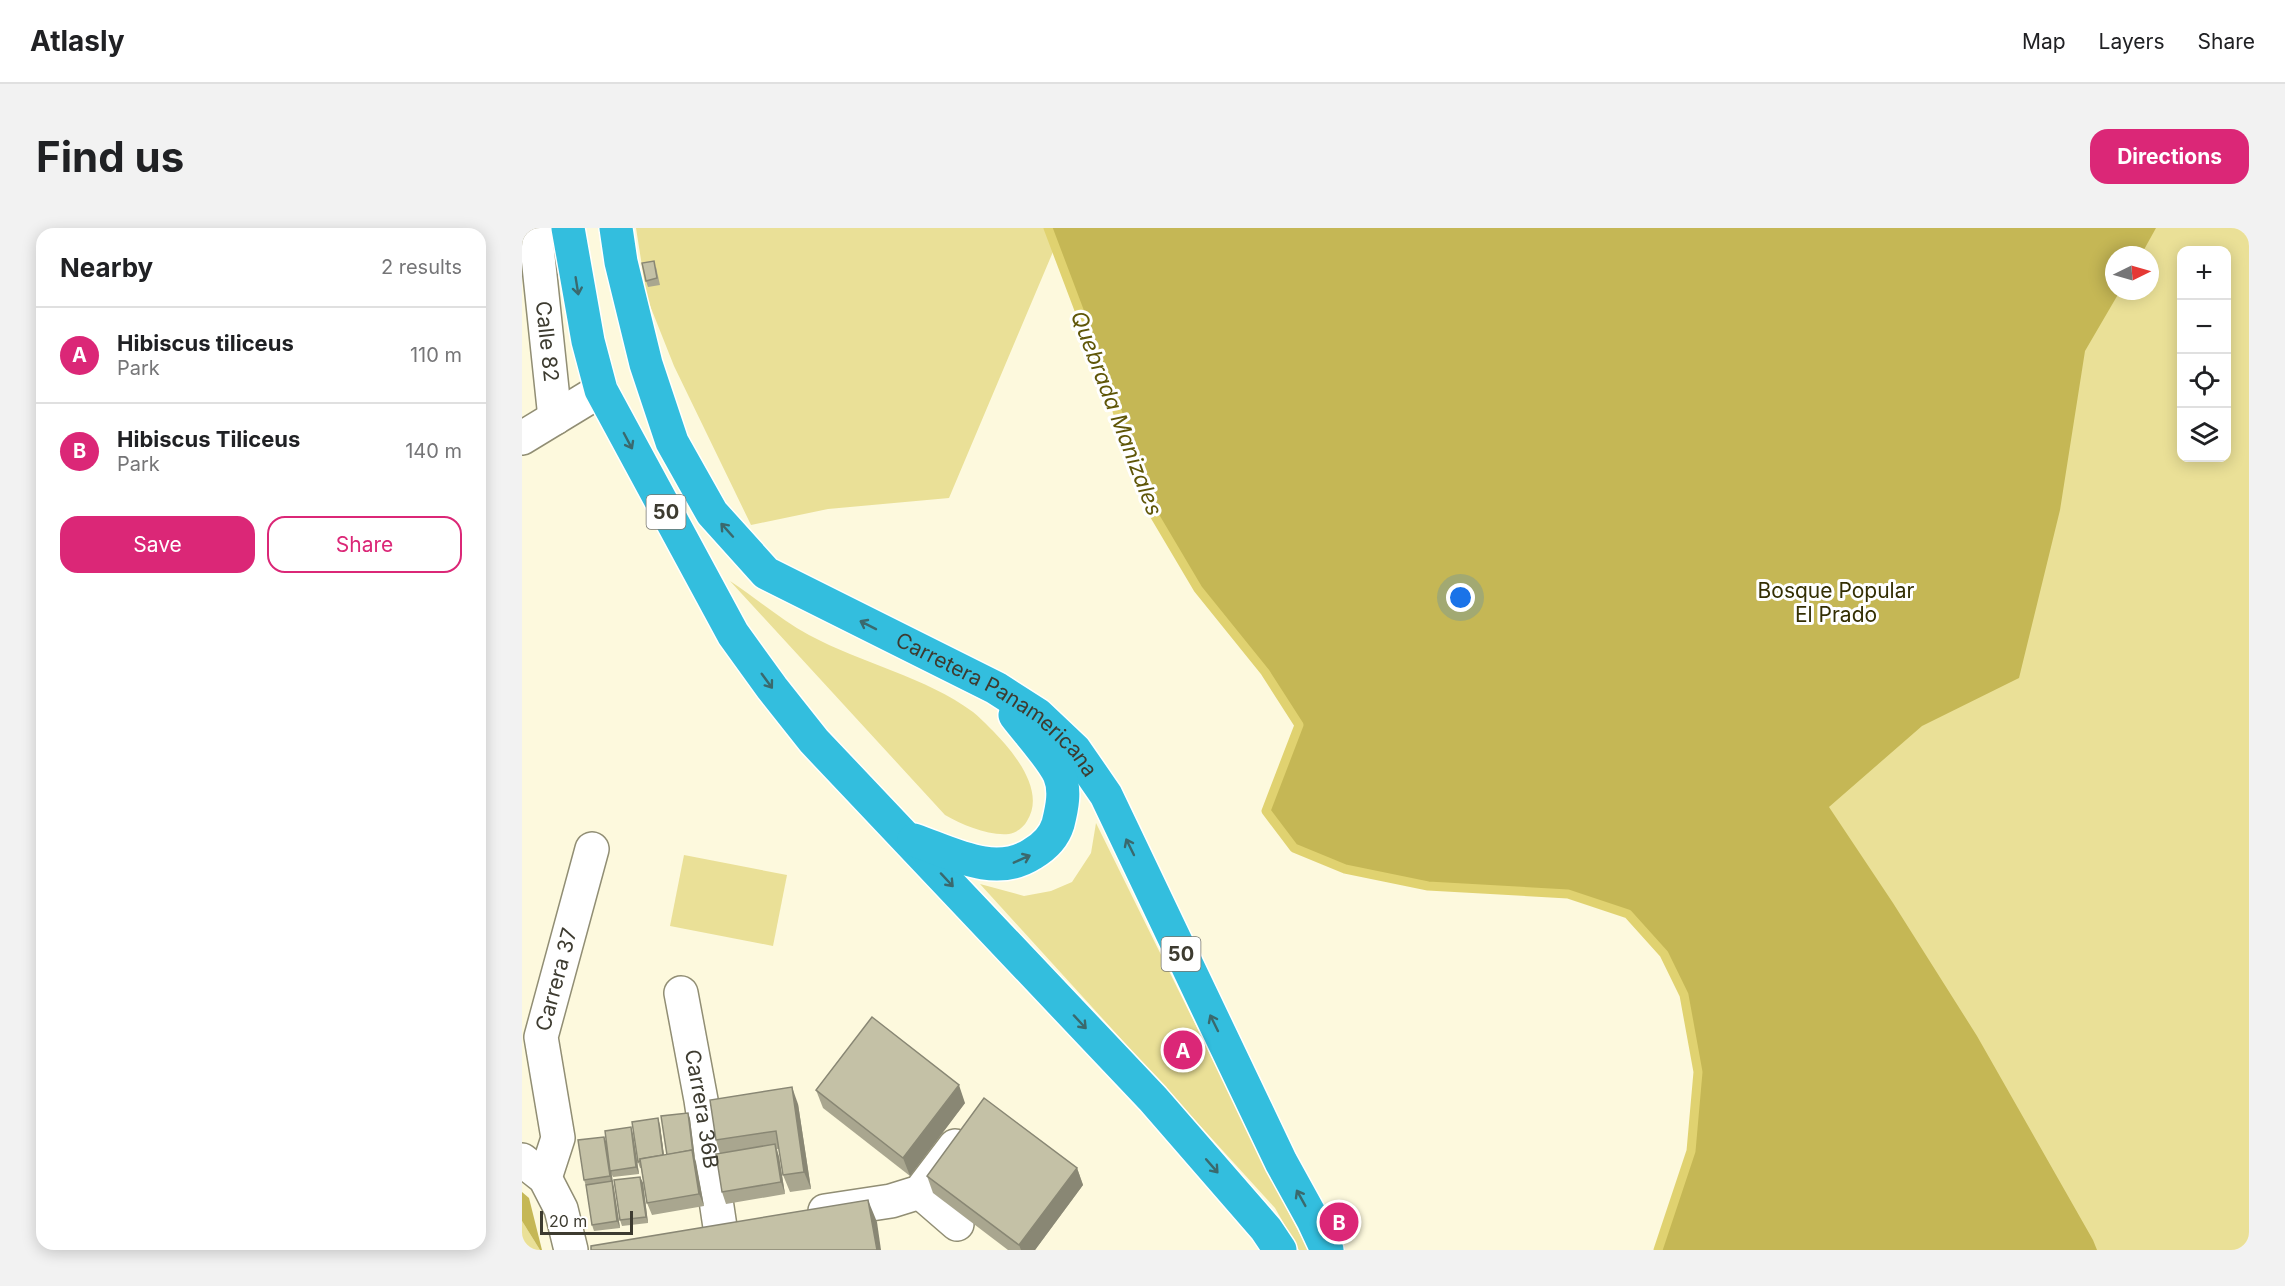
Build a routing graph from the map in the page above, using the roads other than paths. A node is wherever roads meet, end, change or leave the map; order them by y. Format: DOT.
graph roads {
  1 [pos="535,228"];
  2 [pos="568,228"];
  3 [pos="616,228"];
  4 [pos="532,294"];
  5 [pos="601,390"];
  6 [pos="555,418"];
  7 [pos="522,438"];
  8 [pos="996,688"];
  9 [pos="907,837"];
  10 [pos="592,849"];
  11 [pos="681,993"];
  12 [pos="971,1125"];
  13 [pos="533,1169"];
  14 [pos="920,1192"];
  15 [pos="800,1215"];
  16 [pos="754,1222"];
  17 [pos="957,1224"];
  18 [pos="720,1227"];
  19 [pos="685,1233"];
  20 [pos="571,1250"];
  21 [pos="1280,1250"];
  22 [pos="1327,1250"];
  1 -- 4 [label="street, Calle 82"];
  2 -- 5 [label="highway, 50, one-way"];
  8 -- 3 [label="highway, Carretera Panamericana / 50, one-way"];
  4 -- 6 [label="street, Calle 82"];
  5 -- 6 [label="street, Calle 82"];
  5 -- 9 [label="highway, 50, one-way"];
  6 -- 7 [label="street, Calle 82"];
  9 -- 8 [label="highway, one-way"];
  22 -- 8 [label="highway, Carretera Panamericana / 50, one-way"];
  9 -- 21 [label="highway, 50, one-way"];
  10 -- 13 [label="street, Carrera 37"];
  11 -- 18 [label="street, Carrera 36B"];
  12 -- 14 [label="street"];
  13 -- 20 [label="street, Carrera 37"];
  14 -- 15 [label="street"];
  14 -- 17 [label="street"];
  16 -- 18 [label="street"];
  18 -- 19 [label="street"];
}
